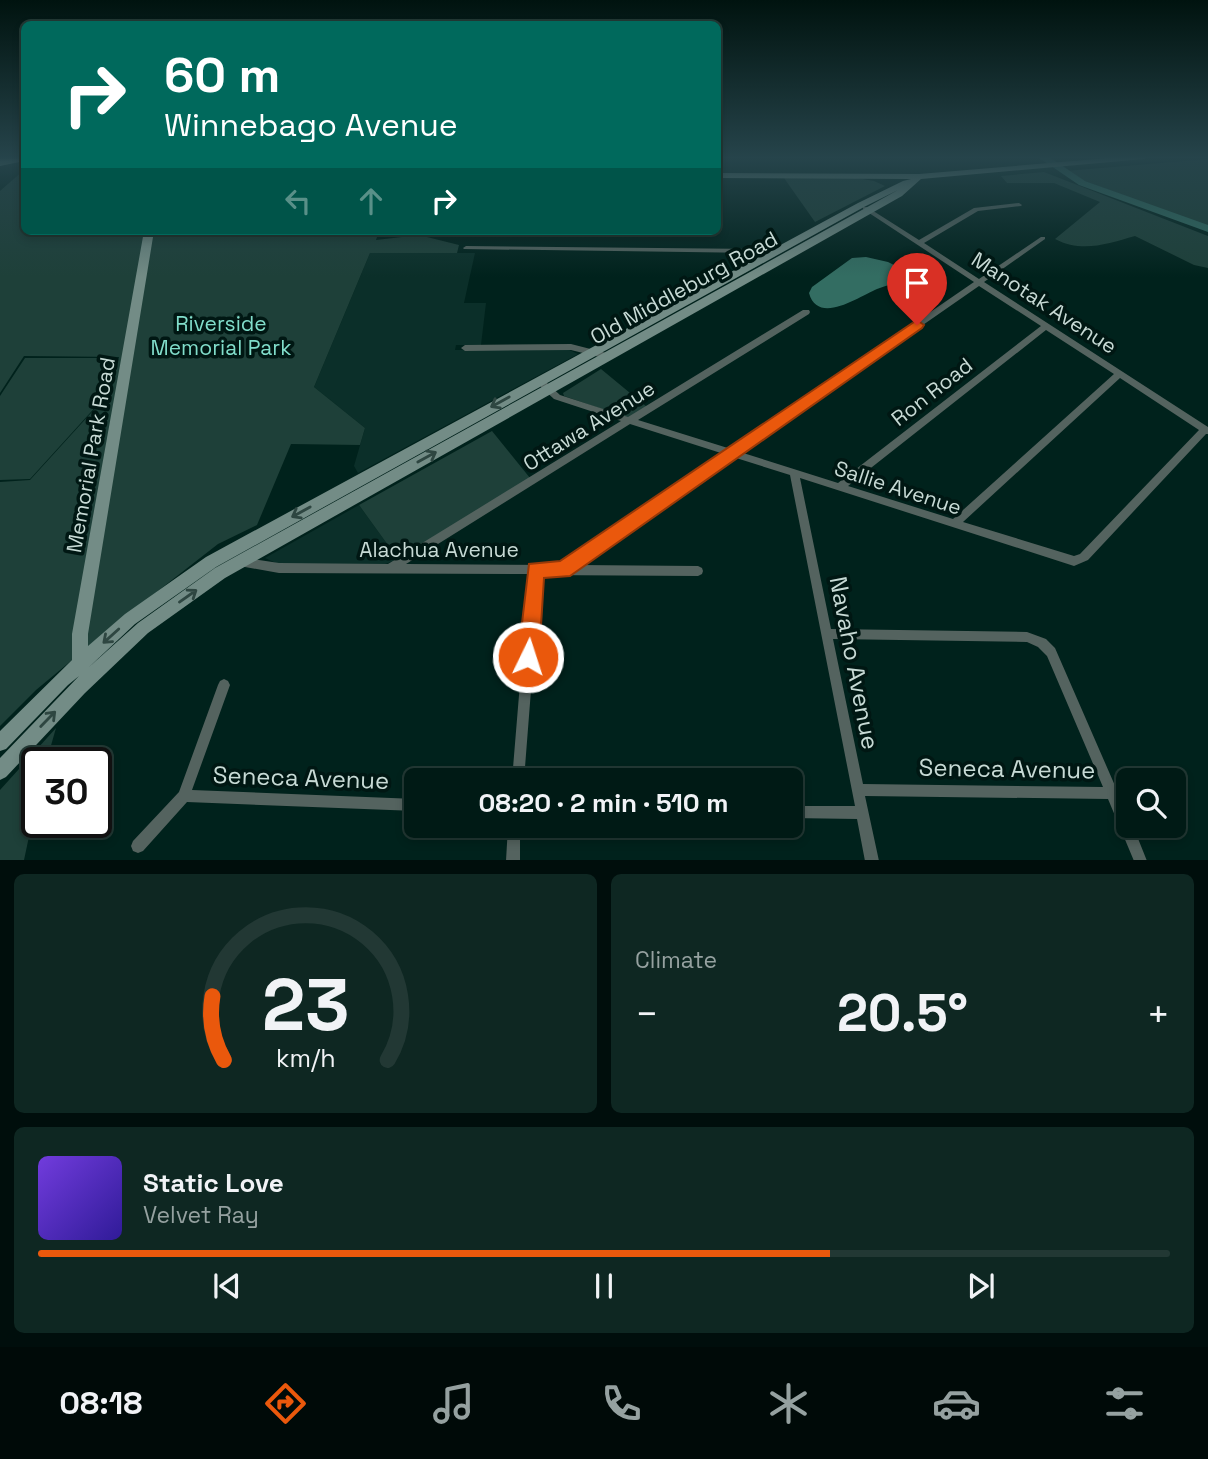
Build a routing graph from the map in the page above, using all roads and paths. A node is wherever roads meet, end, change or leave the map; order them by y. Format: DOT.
graph roads {
  1 [pos="891,197"];
  2 [pos="1019,205"];
  3 [pos="865,208"];
  4 [pos="148,235"];
  5 [pos="1043,238"];
  6 [pos="919,243"];
  7 [pos="466,248"];
  8 [pos="781,255"];
  9 [pos="979,282"];
  10 [pos="707,296"];
  11 [pos="806,312"];
  12 [pos="1047,325"];
  13 [pos="465,348"];
  14 [pos="593,351"];
  15 [pos="607,356"];
  16 [pos="1120,373"];
  17 [pos="545,385"];
  18 [pos="630,421"];
  19 [pos="1207,430"];
  20 [pos="731,454"];
  21 [pos="395,467"];
  22 [pos="794,473"];
  23 [pos="839,487"];
  24 [pos="954,524"];
  25 [pos="224,554"];
  26 [pos="238,563"];
  27 [pos="389,569"];
  28 [pos="535,570"];
  29 [pos="563,570"];
  30 [pos="698,571"];
  31 [pos="827,634"];
  32 [pos="81,663"];
  33 [pos="224,685"];
  34 [pos="79,687"];
  35 [pos="0,743"];
  36 [pos="519,768"];
  37 [pos="0,771"];
  38 [pos="858,790"];
  39 [pos="1113,793"];
  40 [pos="184,796"];
  41 [pos="404,805"];
  42 [pos="803,812"];
  43 [pos="863,813"];
  44 [pos="514,838"];
  45 [pos="138,846"];
  46 [pos="513,860"];
  47 [pos="872,860"];
  48 [pos="1141,860"];
  1 -- 3 [label="main road, Old Middleburg Road"];
  2 -- 6 [label="street"];
  3 -- 6 [label="street, Manotak Avenue"];
  3 -- 8 [label="main road, Old Middleburg Road"];
  4 -- 32 [label="main road, Memorial Park Road"];
  5 -- 9 [label="street"];
  6 -- 9 [label="street, Manotak Avenue"];
  7 -- 8 [label="street"];
  8 -- 10 [label="main road, Old Middleburg Road"];
  9 -- 12 [label="street, Manotak Avenue"];
  9 -- 20 [label="street"];
  10 -- 14 [label="main road, Old Middleburg Road"];
  10 -- 15 [label="main road, Old Middleburg Road"];
  11 -- 18 [label="street, Ottawa Avenue"];
  12 -- 16 [label="street, Manotak Avenue"];
  12 -- 23 [label="street, Ron Road"];
  13 -- 14 [label="street"];
  14 -- 15 [label="street"];
  14 -- 17 [label="main road, Old Middleburg Road"];
  15 -- 17 [label="main road, Old Middleburg Road"];
  16 -- 19 [label="street, Manotak Avenue"];
  16 -- 24 [label="street"];
  17 -- 18 [label="street, Sallie Avenue"];
  17 -- 21 [label="main road, Old Middleburg Road"];
  18 -- 20 [label="street, Sallie Avenue"];
  18 -- 27 [label="street, Ottawa Avenue"];
  19 -- 24 [label="street, Sallie Avenue"];
  20 -- 22 [label="street, Sallie Avenue"];
  20 -- 29 [label="street"];
  21 -- 25 [label="main road, Old Middleburg Road, one-way"];
  21 -- 26 [label="main road, Old Middleburg Road"];
  22 -- 23 [label="street, Sallie Avenue"];
  22 -- 31 [label="street, Navaho Avenue"];
  23 -- 24 [label="street, Sallie Avenue"];
  25 -- 26 [label="street, Alachua Avenue"];
  25 -- 32 [label="main road, Old Middleburg Road, one-way"];
  26 -- 27 [label="street, Alachua Avenue"];
  34 -- 26 [label="main road, Old Middleburg Road, one-way"];
  27 -- 28 [label="street, Alachua Avenue"];
  28 -- 29 [label="street, Alachua Avenue"];
  28 -- 36 [label="street"];
  29 -- 30 [label="street, Alachua Avenue"];
  31 -- 38 [label="street, Navaho Avenue"];
  31 -- 39 [label="street"];
  32 -- 34 [label="main road, Memorial Park Road"];
  32 -- 35 [label="main road, Old Middleburg Road"];
  33 -- 40 [label="street"];
  37 -- 34 [label="main road, Old Middleburg Road, one-way"];
  38 -- 39 [label="street, Seneca Avenue"];
  38 -- 43 [label="street, Navaho Avenue"];
  39 -- 48 [label="street"];
  40 -- 41 [label="street, Seneca Avenue"];
  40 -- 45 [label="street"];
  42 -- 43 [label="street"];
  43 -- 47 [label="street, Navaho Avenue"];
  44 -- 46 [label="street"];
}
